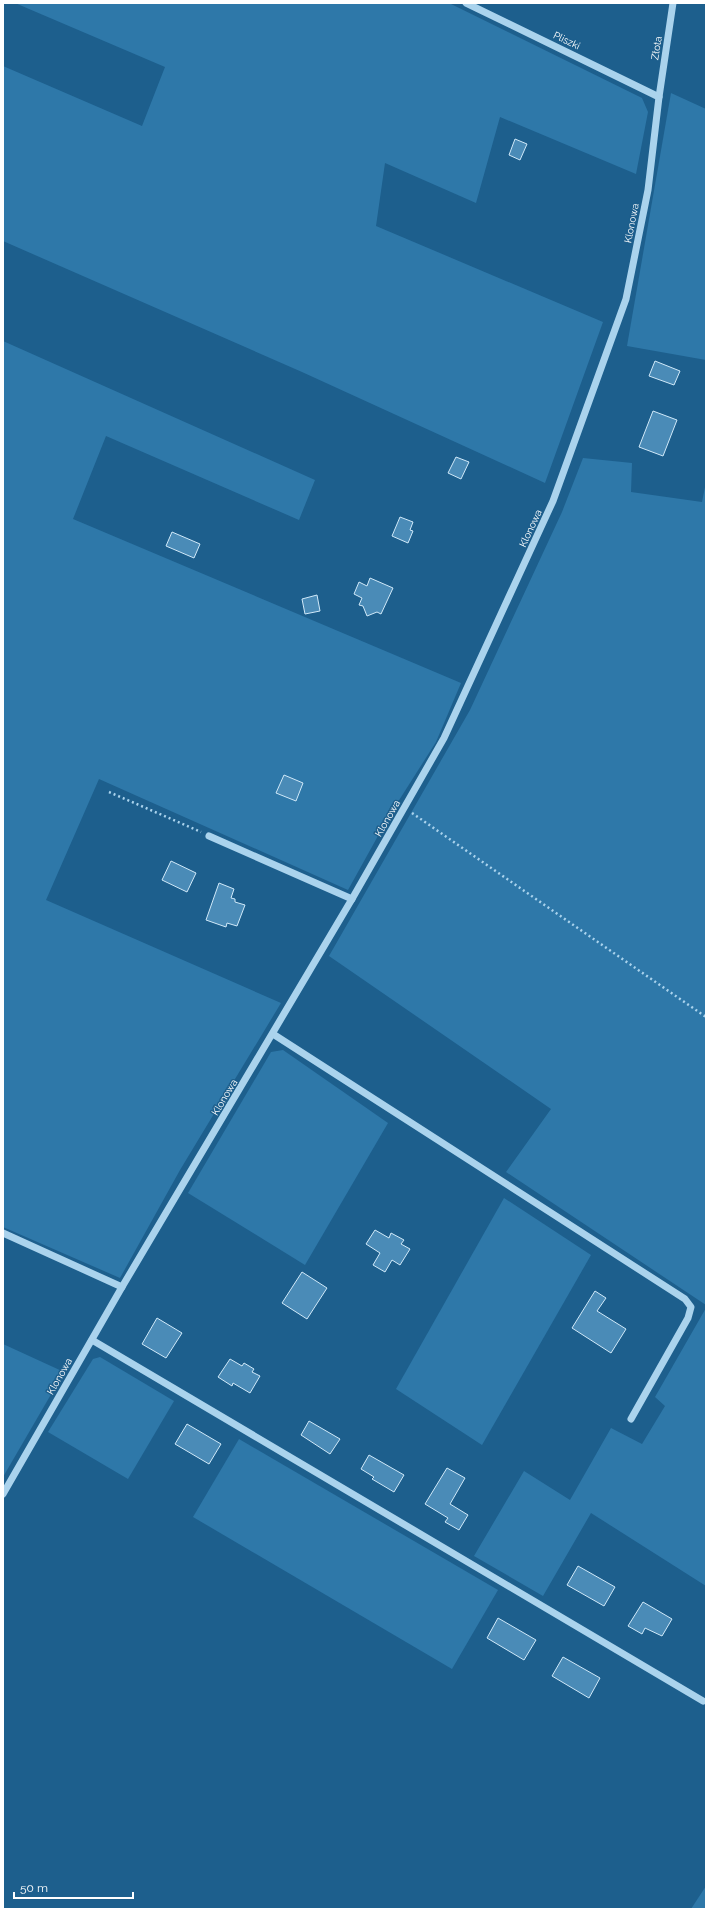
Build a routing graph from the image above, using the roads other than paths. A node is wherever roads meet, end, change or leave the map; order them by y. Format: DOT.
graph roads {
  1 [pos="466,3"];
  2 [pos="673,3"];
  3 [pos="659,97"];
  4 [pos="209,836"];
  5 [pos="352,899"];
  6 [pos="273,1034"];
  7 [pos="3,1233"];
  8 [pos="122,1287"];
  9 [pos="92,1340"];
  10 [pos="630,1419"];
  11 [pos="3,1494"];
  12 [pos="704,1701"];
  1 -- 3 [label="street, Pliszki"];
  2 -- 3 [label="street, Złota"];
  3 -- 5 [label="street, Klonowa"];
  4 -- 5 [label="street"];
  5 -- 6 [label="street, Klonowa"];
  6 -- 8 [label="street, Klonowa"];
  6 -- 10 [label="street"];
  7 -- 8 [label="street"];
  8 -- 9 [label="street, Klonowa"];
  9 -- 11 [label="street, Klonowa"];
  9 -- 12 [label="street"];
}
